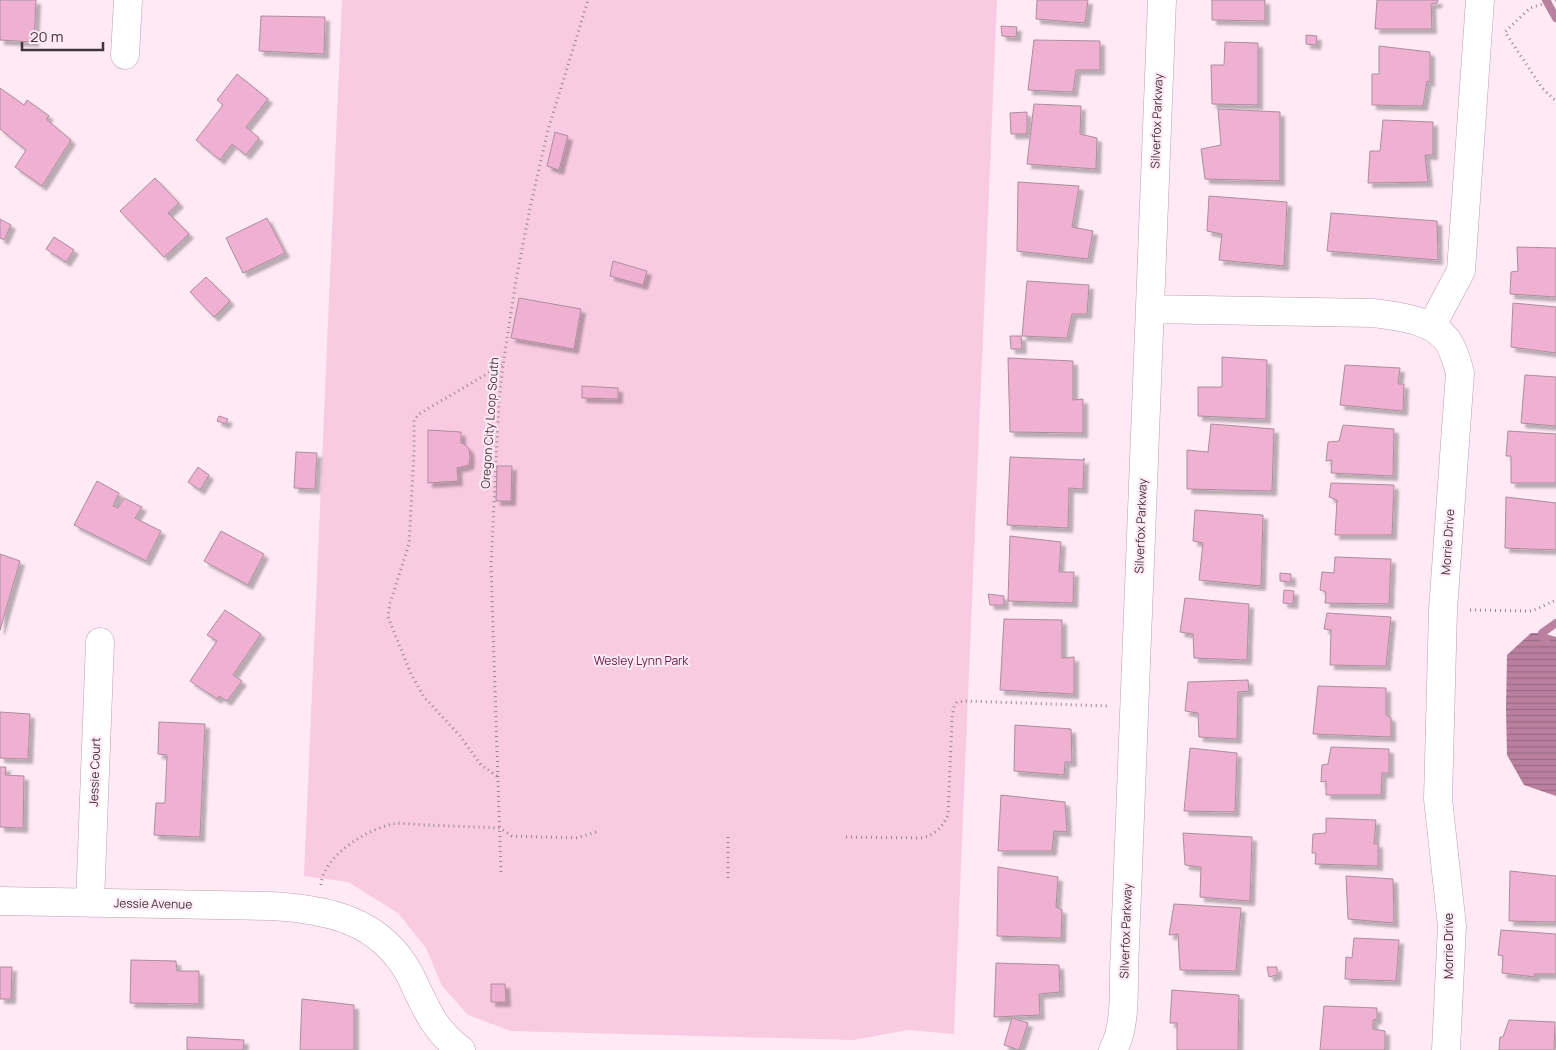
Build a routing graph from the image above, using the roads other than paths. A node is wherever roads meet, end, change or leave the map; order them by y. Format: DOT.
graph roads {
  1 [pos="128,0"];
  2 [pos="1162,0"];
  3 [pos="1480,0"];
  4 [pos="125,55"];
  5 [pos="1150,309"];
  6 [pos="1431,327"];
  7 [pos="100,642"];
  8 [pos="0,901"];
  9 [pos="90,903"];
  10 [pos="461,1050"];
  11 [pos="1114,1050"];
  12 [pos="1446,1050"];
  1 -- 4 [label="street"];
  2 -- 5 [label="street, Silverfox Parkway"];
  3 -- 6 [label="street"];
  5 -- 6 [label="street, Morrie Drive"];
  5 -- 11 [label="street, Silverfox Parkway"];
  6 -- 12 [label="street, Morrie Drive"];
  7 -- 9 [label="street, Jessie Court"];
  8 -- 9 [label="street, Jessie Avenue"];
  9 -- 10 [label="street, Jessie Avenue"];
}
